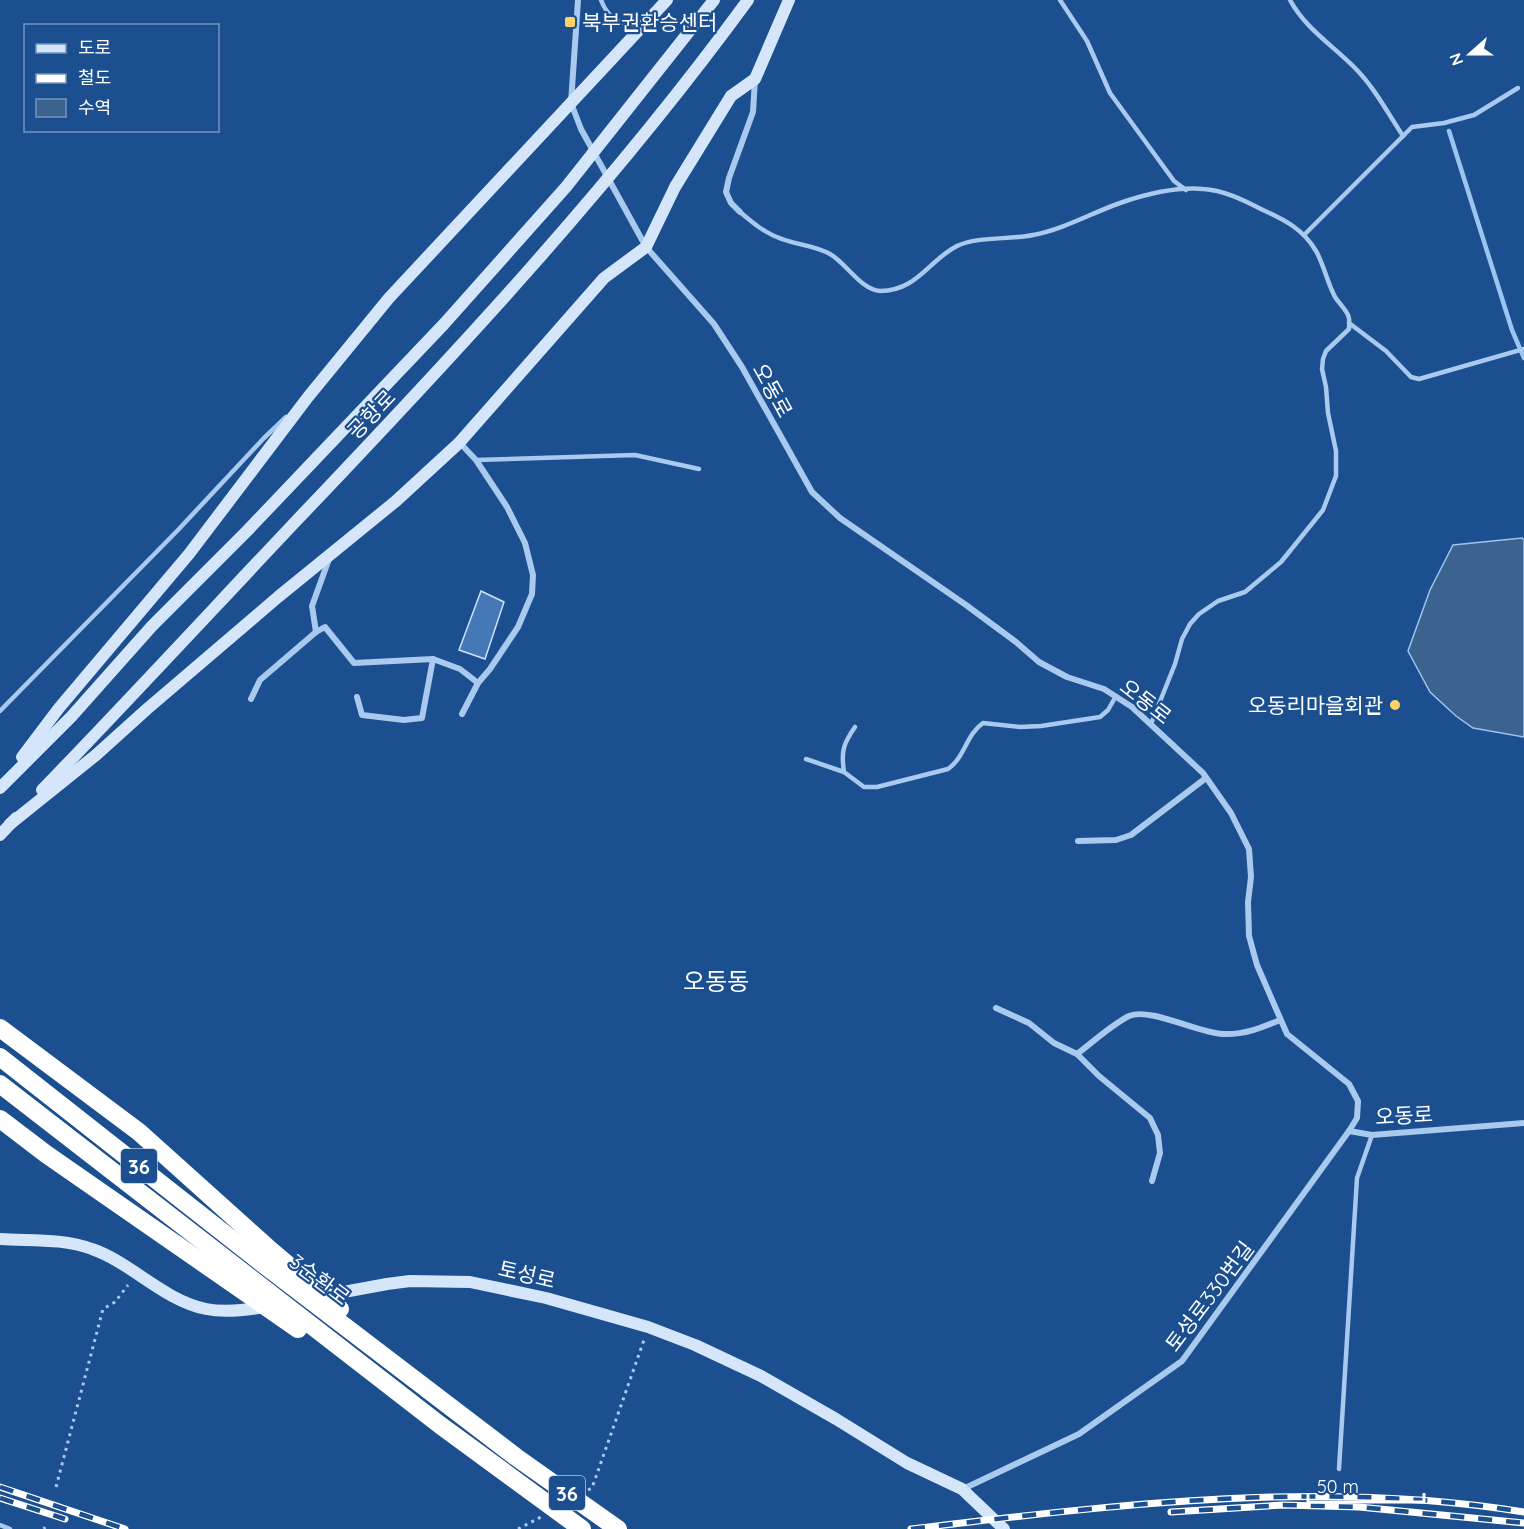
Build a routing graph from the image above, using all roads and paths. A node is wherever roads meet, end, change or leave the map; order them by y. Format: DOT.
graph roads {
  1 [pos="578,0"];
  2 [pos="601,0"];
  3 [pos="667,0"];
  4 [pos="714,0"];
  5 [pos="748,0"];
  6 [pos="789,0"];
  7 [pos="1060,0"];
  8 [pos="1290,0"];
  9 [pos="645,25"];
  10 [pos="754,79"];
  11 [pos="1518,88"];
  12 [pos="571,103"];
  13 [pos="1403,136"];
  14 [pos="1186,190"];
  15 [pos="740,212"];
  16 [pos="1304,235"];
  17 [pos="646,247"];
  18 [pos="1349,323"];
  19 [pos="1524,349"];
  20 [pos="308,397"];
  21 [pos="459,443"];
  22 [pos="476,460"];
  23 [pos="699,469"];
  24 [pos="330,554"];
  25 [pos="316,632"];
  26 [pos="433,659"];
  27 [pos="478,683"];
  28 [pos="1116,696"];
  29 [pos="357,697"];
  30 [pos="251,699"];
  31 [pos="0,711"];
  32 [pos="462,714"];
  33 [pos="1151,724"];
  34 [pos="855,728"];
  35 [pos="806,759"];
  36 [pos="844,772"];
  37 [pos="1206,778"];
  38 [pos="0,787"];
  39 [pos="10,824"];
  40 [pos="0,835"];
  41 [pos="1078,841"];
  42 [pos="996,1008"];
  43 [pos="1280,1020"];
  44 [pos="0,1028"];
  45 [pos="1077,1054"];
  46 [pos="0,1057"];
  47 [pos="0,1084"];
  48 [pos="0,1119"];
  49 [pos="1524,1123"];
  50 [pos="1349,1131"];
  51 [pos="1372,1135"];
  52 [pos="1152,1182"];
  53 [pos="0,1239"];
  54 [pos="137,1272"];
  55 [pos="286,1272"];
  56 [pos="249,1287"];
  57 [pos="648,1327"];
  58 [pos="1339,1469"];
  59 [pos="56,1487"];
  60 [pos="962,1489"];
  61 [pos="582,1493"];
  62 [pos="543,1516"];
  63 [pos="0,1526"];
  64 [pos="10,1529"];
  65 [pos="518,1529"];
  66 [pos="582,1529"];
  67 [pos="618,1529"];
  68 [pos="1004,1529"];
  1 -- 12 [label="street"];
  2 -- 9 [label="lane"];
  3 -- 9 [label="main road"];
  4 -- 38 [label="main road, 공항로"];
  5 -- 39 [label="main road, 공항로"];
  6 -- 10 [label="main road"];
  7 -- 14 [label="lane"];
  8 -- 13 [label="lane"];
  9 -- 12 [label="main road"];
  10 -- 15 [label="street"];
  10 -- 17 [label="main road"];
  11 -- 13 [label="lane"];
  12 -- 17 [label="street, 오동로"];
  12 -- 20 [label="main road"];
  13 -- 16 [label="lane"];
  14 -- 15 [label="lane"];
  14 -- 16 [label="lane"];
  16 -- 18 [label="lane"];
  17 -- 21 [label="main road"];
  17 -- 28 [label="street, 오동로"];
  18 -- 19 [label="lane"];
  18 -- 33 [label="lane"];
  20 -- 31 [label="lane"];
  20 -- 38 [label="main road"];
  21 -- 22 [label="street"];
  21 -- 24 [label="main road"];
  22 -- 23 [label="lane"];
  22 -- 27 [label="street"];
  24 -- 25 [label="street"];
  24 -- 39 [label="main road"];
  25 -- 26 [label="street"];
  25 -- 30 [label="street"];
  26 -- 27 [label="street"];
  26 -- 29 [label="street"];
  27 -- 32 [label="street"];
  28 -- 33 [label="street, 오동로"];
  28 -- 36 [label="lane"];
  33 -- 37 [label="street, 오동로"];
  34 -- 36 [label="lane"];
  35 -- 36 [label="lane"];
  37 -- 41 [label="street"];
  37 -- 43 [label="street, 오동로"];
  39 -- 40 [label="main road, 공항로"];
  42 -- 45 [label="street"];
  43 -- 45 [label="street"];
  43 -- 50 [label="street, 오동로"];
  44 -- 55 [label="highway"];
  45 -- 52 [label="street"];
  46 -- 55 [label="highway, 3순환로 / 36"];
  47 -- 56 [label="highway, 3순환로 / 36"];
  48 -- 56 [label="highway"];
  49 -- 51 [label="street, 오동로"];
  50 -- 51 [label="street, 오동로"];
  50 -- 60 [label="street, 토성로330번길"];
  51 -- 58 [label="lane"];
  53 -- 54 [label="main road, 토성로"];
  54 -- 57 [label="main road, 토성로"];
  54 -- 59 [label="path"];
  55 -- 67 [label="highway, 3순환로 / 36"];
  56 -- 66 [label="highway, 3순환로 / 36"];
  57 -- 60 [label="main road, 토성로"];
  57 -- 61 [label="path"];
  60 -- 68 [label="main road, 토성로"];
  62 -- 65 [label="path"];
  63 -- 64 [label="lane"];
}
